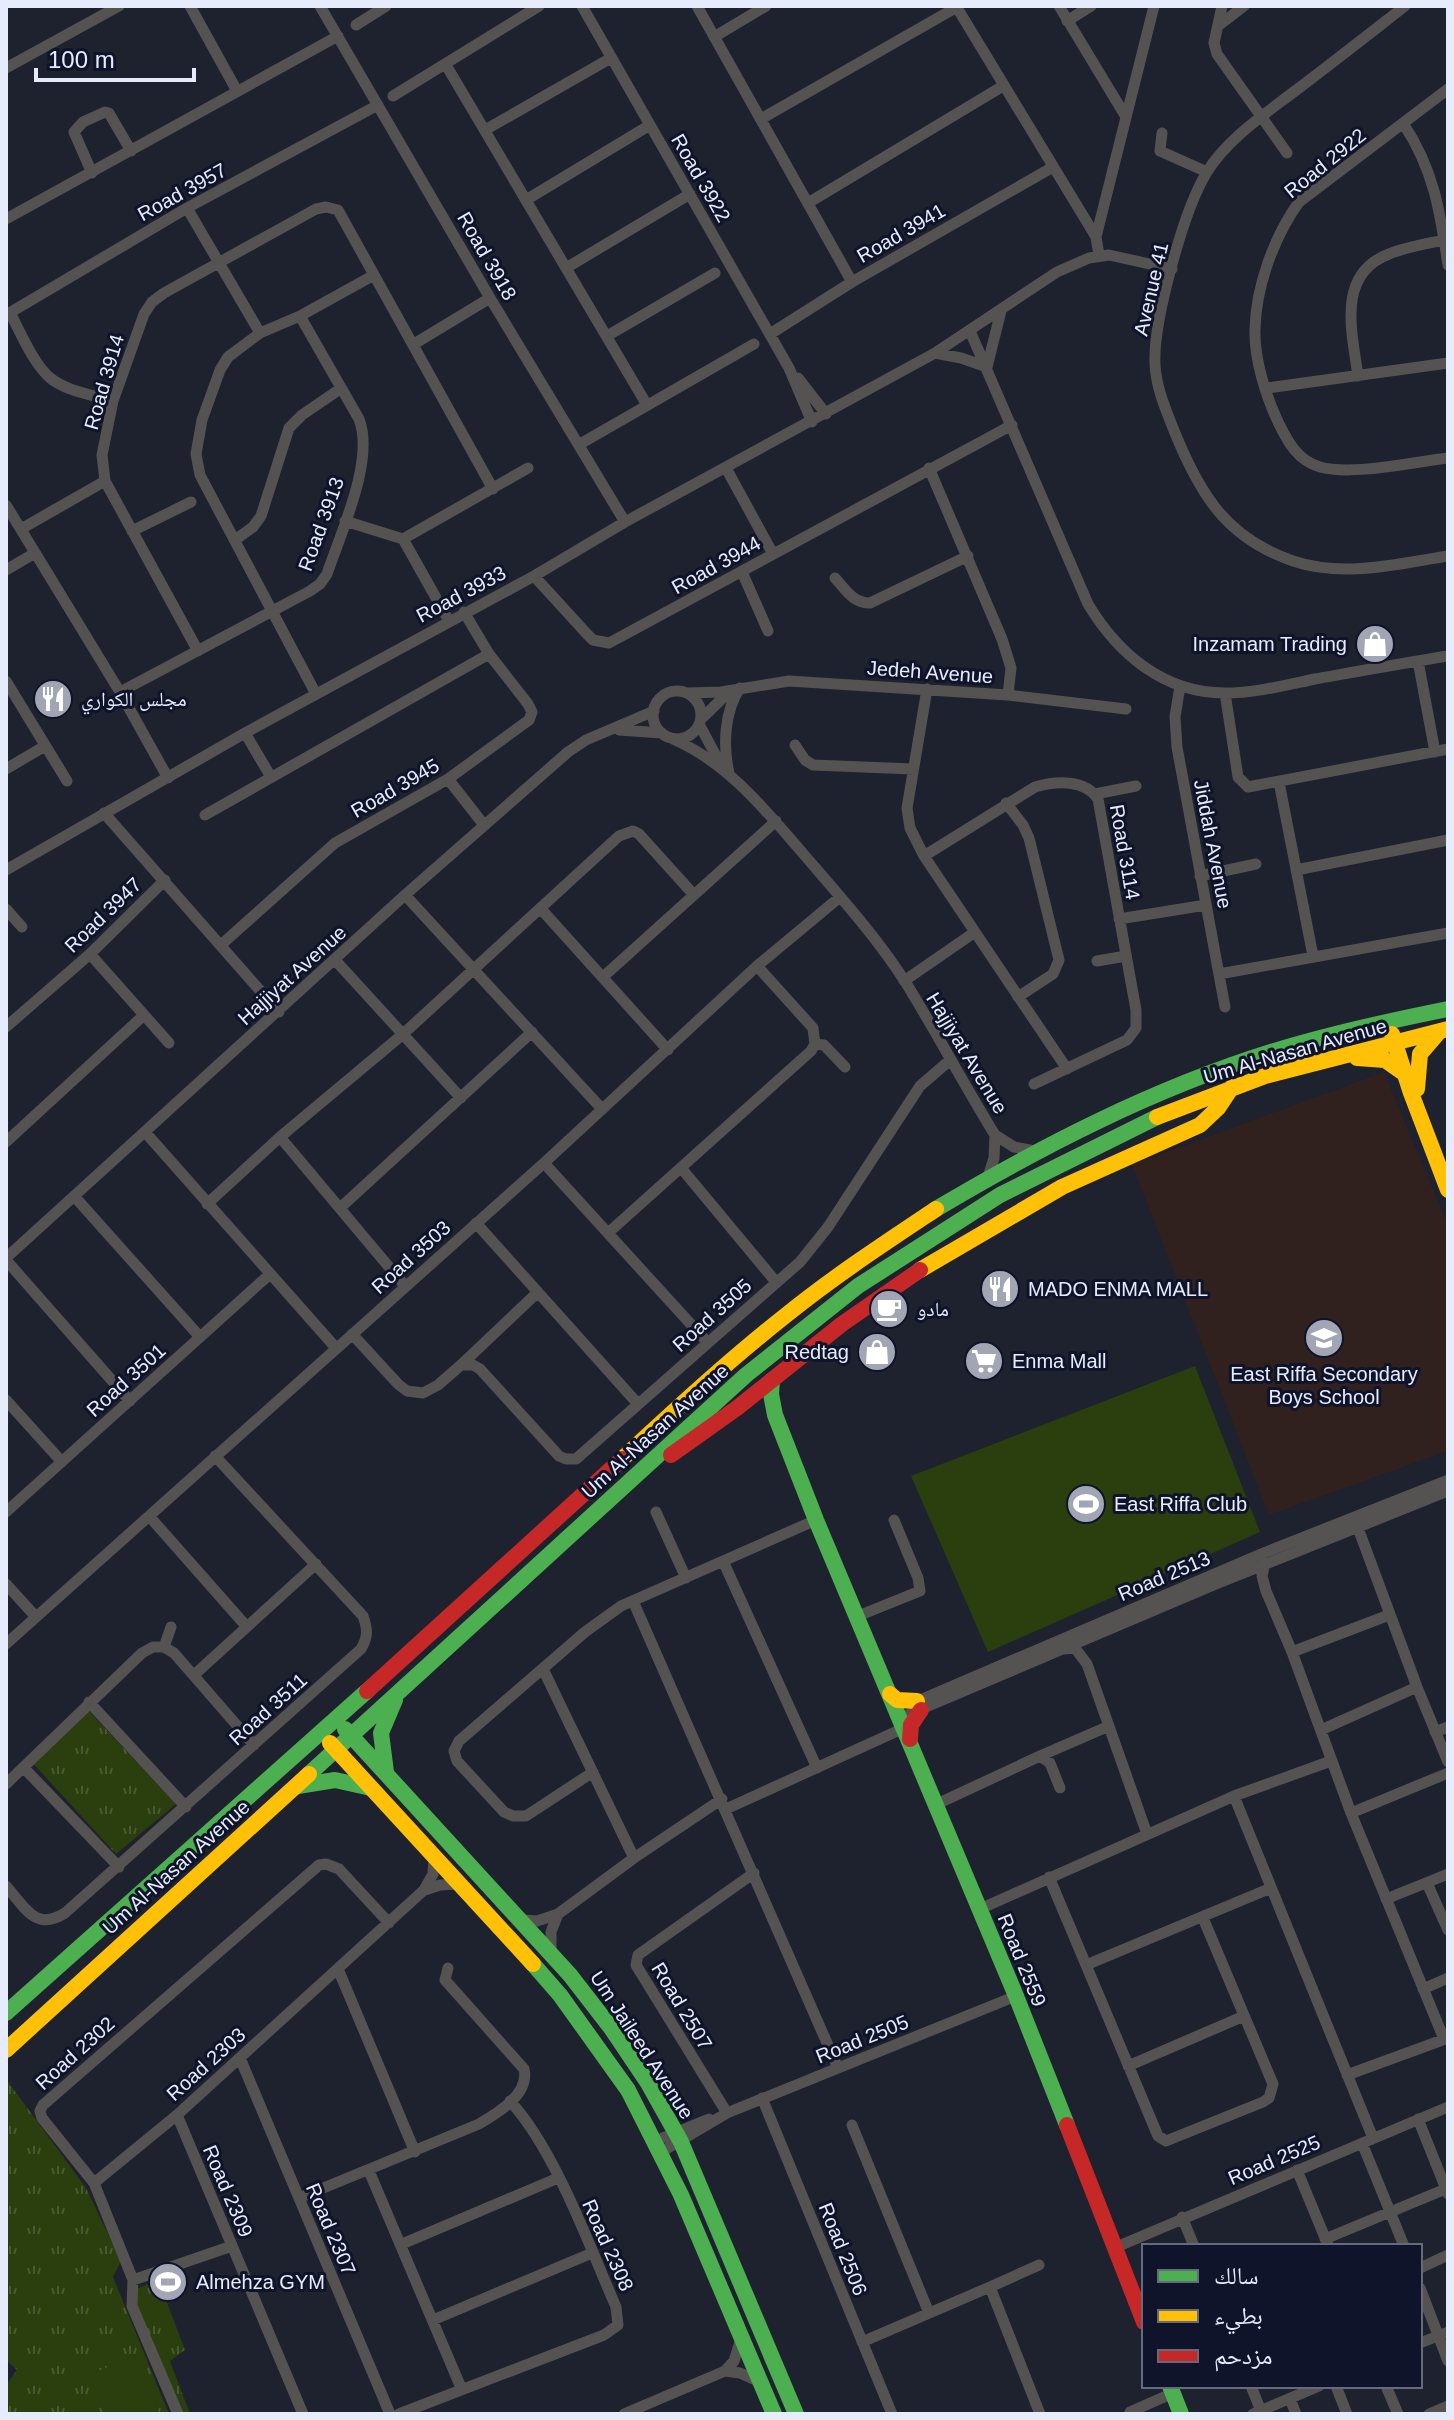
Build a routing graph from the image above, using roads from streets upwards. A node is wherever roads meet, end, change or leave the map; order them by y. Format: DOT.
graph roads {
  1 [pos="119,6"];
  2 [pos="190,6"];
  3 [pos="320,6"];
  4 [pos="386,6"];
  5 [pos="539,6"];
  6 [pos="582,6"];
  7 [pos="697,6"];
  8 [pos="766,6"];
  9 [pos="956,6"];
  10 [pos="1059,6"];
  11 [pos="1091,6"];
  12 [pos="1154,6"];
  13 [pos="1222,6"];
  14 [pos="1244,6"];
  15 [pos="1397,8"];
  16 [pos="1067,21"];
  17 [pos="356,25"];
  18 [pos="1217,26"];
  19 [pos="338,36"];
  20 [pos="714,37"];
  21 [pos="611,58"];
  22 [pos="446,65"];
  23 [pos="6,68"];
  24 [pos="1003,86"];
  25 [pos="1448,89"];
  26 [pos="237,91"];
  27 [pos="393,96"];
  28 [pos="378,105"];
  29 [pos="1126,117"];
  30 [pos="1262,117"];
  31 [pos="761,119"];
  32 [pos="1403,123"];
  33 [pos="650,125"];
  34 [pos="485,130"];
  35 [pos="1162,133"];
  36 [pos="131,151"];
  37 [pos="1287,153"];
  38 [pos="1053,167"];
  39 [pos="1207,172"];
  40 [pos="92,173"];
  41 [pos="690,194"];
  42 [pos="526,200"];
  43 [pos="808,203"];
  44 [pos="187,208"];
  45 [pos="6,219"];
  46 [pos="1096,237"];
  47 [pos="1444,240"];
  48 [pos="1099,255"];
  49 [pos="219,263"];
  50 [pos="1448,265"];
  51 [pos="566,268"];
  52 [pos="1172,269"];
  53 [pos="715,273"];
  54 [pos="374,275"];
  55 [pos="852,282"];
  56 [pos="490,298"];
  57 [pos="1001,311"];
  58 [pos="8,314"];
  59 [pos="300,316"];
  60 [pos="970,331"];
  61 [pos="260,333"];
  62 [pos="770,334"];
  63 [pos="607,336"];
  64 [pos="414,344"];
  65 [pos="754,344"];
  66 [pos="935,353"];
  67 [pos="1448,363"];
  68 [pos="987,367"];
  69 [pos="789,368"];
  70 [pos="1358,376"];
  71 [pos="1267,388"];
  72 [pos="340,389"];
  73 [pos="113,401"];
  74 [pos="647,405"];
  75 [pos="826,414"];
  76 [pos="812,422"];
  77 [pos="1012,425"];
  78 [pos="580,444"];
  79 [pos="1448,458"];
  80 [pos="528,468"];
  81 [pos="726,468"];
  82 [pos="929,468"];
  83 [pos="105,481"];
  84 [pos="493,489"];
  85 [pos="191,502"];
  86 [pos="6,505"];
  87 [pos="345,521"];
  88 [pos="625,522"];
  89 [pos="21,529"];
  90 [pos="132,531"];
  91 [pos="403,539"];
  92 [pos="235,540"];
  93 [pos="35,553"];
  94 [pos="773,554"];
  95 [pos="968,556"];
  96 [pos="1448,556"];
  97 [pos="6,570"];
  98 [pos="742,572"];
  99 [pos="534,576"];
  100 [pos="835,578"];
  101 [pos="271,612"];
  102 [pos="464,612"];
  103 [pos="449,621"];
  104 [pos="768,631"];
  105 [pos="198,651"];
  106 [pos="489,654"];
  107 [pos="1448,656"];
  108 [pos="1418,661"];
  109 [pos="6,681"];
  110 [pos="1180,686"];
  111 [pos="736,689"];
  112 [pos="927,689"];
  113 [pos="120,692"];
  114 [pos="687,693"];
  115 [pos="1225,693"];
  116 [pos="316,694"];
  117 [pos="1008,695"];
  118 [pos="1126,709"];
  119 [pos="654,711"];
  120 [pos="700,722"];
  121 [pos="611,730"];
  122 [pos="245,733"];
  123 [pos="668,736"];
  124 [pos="795,745"];
  125 [pos="45,746"];
  126 [pos="1442,750"];
  127 [pos="6,769"];
  128 [pos="913,769"];
  129 [pos="726,771"];
  130 [pos="271,777"];
  131 [pos="168,778"];
  132 [pos="448,779"];
  133 [pos="67,781"];
  134 [pos="1279,782"];
  135 [pos="1136,786"];
  136 [pos="1095,794"];
  137 [pos="1006,803"];
  138 [pos="104,813"];
  139 [pos="205,815"];
  140 [pos="776,821"];
  141 [pos="484,825"];
  142 [pos="1448,840"];
  143 [pos="924,856"];
  144 [pos="1256,864"];
  145 [pos="6,870"];
  146 [pos="1296,870"];
  147 [pos="1200,876"];
  148 [pos="165,880"];
  149 [pos="405,895"];
  150 [pos="694,895"];
  151 [pos="840,897"];
  152 [pos="1206,905"];
  153 [pos="6,909"];
  154 [pos="541,909"];
  155 [pos="1119,919"];
  156 [pos="22,927"];
  157 [pos="975,932"];
  158 [pos="1448,933"];
  159 [pos="222,944"];
  160 [pos="90,954"];
  161 [pos="1126,956"];
  162 [pos="1313,956"];
  163 [pos="336,961"];
  164 [pos="1097,961"];
  165 [pos="757,966"];
  166 [pos="474,968"];
  167 [pos="1219,974"];
  168 [pos="603,977"];
  169 [pos="904,981"];
  170 [pos="1018,997"];
  171 [pos="1225,1007"];
  172 [pos="1448,1009"];
  173 [pos="279,1012"];
  174 [pos="143,1016"];
  175 [pos="1394,1019"];
  176 [pos="6,1027"];
  177 [pos="1444,1030"];
  178 [pos="532,1032"];
  179 [pos="402,1035"];
  180 [pos="1399,1041"];
  181 [pos="169,1043"];
  182 [pos="815,1044"];
  183 [pos="668,1050"];
  184 [pos="1335,1057"];
  185 [pos="949,1061"];
  186 [pos="845,1067"];
  187 [pos="1067,1069"];
  188 [pos="1402,1072"];
  189 [pos="1034,1084"];
  190 [pos="1232,1087"];
  191 [pos="1417,1089"];
  192 [pos="461,1098"];
  193 [pos="602,1109"];
  194 [pos="145,1132"];
  195 [pos="1427,1132"];
  196 [pos="995,1135"];
  197 [pos="280,1137"];
  198 [pos="6,1142"];
  199 [pos="1036,1151"];
  200 [pos="544,1163"];
  201 [pos="682,1169"];
  202 [pos="988,1177"];
  203 [pos="1448,1190"];
  204 [pos="74,1196"];
  205 [pos="207,1204"];
  206 [pos="340,1208"];
  207 [pos="476,1223"];
  208 [pos="608,1233"];
  209 [pos="6,1259"];
  210 [pos="270,1274"];
  211 [pos="776,1282"];
  212 [pos="405,1286"];
  213 [pos="538,1292"];
  214 [pos="352,1334"];
  215 [pos="200,1337"];
  216 [pos="708,1343"];
  217 [pos="336,1348"];
  218 [pos="461,1365"];
  219 [pos="772,1380"];
  220 [pos="6,1400"];
  221 [pos="130,1401"];
  222 [pos="638,1404"];
  223 [pos="737,1408"];
  224 [pos="775,1415"];
  225 [pos="215,1456"];
  226 [pos="62,1462"];
  227 [pos="638,1474"];
  228 [pos="1448,1480"];
  229 [pos="1448,1491"];
  230 [pos="6,1512"];
  231 [pos="656,1512"];
  232 [pos="149,1516"];
  233 [pos="816,1520"];
  234 [pos="894,1520"];
  235 [pos="1356,1522"];
  236 [pos="723,1561"];
  237 [pos="1265,1563"];
  238 [pos="316,1564"];
  239 [pos="686,1578"];
  240 [pos="6,1584"];
  241 [pos="633,1601"];
  242 [pos="1389,1615"];
  243 [pos="858,1616"];
  244 [pos="36,1617"];
  245 [pos="171,1627"];
  246 [pos="247,1627"];
  247 [pos="1094,1636"];
  248 [pos="1078,1638"];
  249 [pos="6,1644"];
  250 [pos="164,1647"];
  251 [pos="1064,1649"];
  252 [pos="1292,1652"];
  253 [pos="1087,1664"];
  254 [pos="543,1669"];
  255 [pos="194,1675"];
  256 [pos="1417,1687"];
  257 [pos="399,1691"];
  258 [pos="89,1702"];
  259 [pos="919,1706"];
  260 [pos="898,1713"];
  261 [pos="336,1719"];
  262 [pos="1109,1726"];
  263 [pos="1448,1727"];
  264 [pos="1321,1730"];
  265 [pos="1435,1732"];
  266 [pos="321,1733"];
  267 [pos="350,1735"];
  268 [pos="254,1745"];
  269 [pos="911,1745"];
  270 [pos="336,1749"];
  271 [pos="1040,1756"];
  272 [pos="1331,1761"];
  273 [pos="1448,1762"];
  274 [pos="24,1768"];
  275 [pos="817,1768"];
  276 [pos="386,1772"];
  277 [pos="593,1772"];
  278 [pos="1448,1773"];
  279 [pos="6,1784"];
  280 [pos="295,1786"];
  281 [pos="371,1788"];
  282 [pos="1060,1788"];
  283 [pos="1234,1796"];
  284 [pos="724,1804"];
  285 [pos="937,1804"];
  286 [pos="186,1807"];
  287 [pos="1351,1813"];
  288 [pos="1147,1834"];
  289 [pos="434,1857"];
  290 [pos="634,1858"];
  291 [pos="119,1867"];
  292 [pos="754,1873"];
  293 [pos="1448,1874"];
  294 [pos="1049,1877"];
  295 [pos="1427,1883"];
  296 [pos="460,1884"];
  297 [pos="6,1886"];
  298 [pos="1271,1888"];
  299 [pos="424,1890"];
  300 [pos="1386,1899"];
  301 [pos="980,1909"];
  302 [pos="558,1914"];
  303 [pos="1203,1918"];
  304 [pos="523,1920"];
  305 [pos="389,1923"];
  306 [pos="1448,1930"];
  307 [pos="551,1952"];
  308 [pos="1086,1965"];
  309 [pos="448,1968"];
  310 [pos="338,1969"];
  311 [pos="1448,1978"];
  312 [pos="1423,1989"];
  313 [pos="1016,1996"];
  314 [pos="6,2013"];
  315 [pos="1244,2016"];
  316 [pos="1446,2038"];
  317 [pos="6,2050"];
  318 [pos="240,2058"];
  319 [pos="1128,2066"];
  320 [pos="838,2068"];
  321 [pos="1347,2075"];
  322 [pos="762,2098"];
  323 [pos="510,2101"];
  324 [pos="1448,2107"];
  325 [pos="724,2114"];
  326 [pos="177,2115"];
  327 [pos="1418,2119"];
  328 [pos="852,2125"];
  329 [pos="678,2136"];
  330 [pos="1367,2140"];
  331 [pos="658,2146"];
  332 [pos="415,2152"];
  333 [pos="1297,2170"];
  334 [pos="369,2171"];
  335 [pos="558,2178"];
  336 [pos="94,2183"];
  337 [pos="1447,2190"];
  338 [pos="299,2198"];
  339 [pos="1391,2212"];
  340 [pos="1182,2217"];
  341 [pos="1327,2243"];
  342 [pos="402,2244"];
  343 [pos="1193,2244"];
  344 [pos="1403,2244"];
  345 [pos="232,2246"];
  346 [pos="1114,2248"];
  347 [pos="592,2253"];
  348 [pos="1448,2255"];
  349 [pos="1039,2265"];
  350 [pos="1422,2267"];
  351 [pos="133,2280"];
  352 [pos="990,2287"];
  353 [pos="1422,2292"];
  354 [pos="929,2313"];
  355 [pos="1142,2317"];
  356 [pos="433,2320"];
  357 [pos="1443,2334"];
  358 [pos="741,2338"];
  359 [pos="862,2342"];
  360 [pos="1422,2342"];
  361 [pos="1448,2361"];
  362 [pos="725,2371"];
  363 [pos="760,2382"];
  364 [pos="1251,2388"];
  365 [pos="1315,2388"];
  366 [pos="1337,2388"];
  367 [pos="1387,2388"];
  368 [pos="1171,2389"];
  369 [pos="462,2390"];
  370 [pos="1290,2399"];
  371 [pos="654,2401"];
  372 [pos="1448,2406"];
  373 [pos="1130,2412"];
  374 [pos="1257,2412"];
  375 [pos="627,2413"];
  376 [pos="178,2414"];
  377 [pos="303,2414"];
  378 [pos="390,2414"];
  379 [pos="399,2414"];
  380 [pos="645,2414"];
  381 [pos="774,2414"];
  382 [pos="796,2414"];
  383 [pos="892,2414"];
  384 [pos="1040,2414"];
  385 [pos="1181,2414"];
  386 [pos="1296,2414"];
  387 [pos="1347,2414"];
  388 [pos="1398,2414"];
  389 [pos="1429,2414"];
  1 -- 23 [label="street"];
  2 -- 26 [label="street"];
  3 -- 19 [label="street, Road 3918"];
  4 -- 17 [label="street"];
  5 -- 22 [label="street"];
  6 -- 21 [label="street, Road 3922"];
  7 -- 20 [label="street"];
  8 -- 20 [label="street"];
  9 -- 24 [label="street"];
  9 -- 31 [label="street"];
  10 -- 16 [label="street"];
  11 -- 16 [label="street"];
  12 -- 29 [label="street"];
  13 -- 18 [label="street"];
  14 -- 18 [label="street"];
  15 -- 30 [label="street, Avenue 41"];
  16 -- 29 [label="street"];
  18 -- 30 [label="street"];
  19 -- 26 [label="street"];
  19 -- 28 [label="street, Road 3918"];
  20 -- 31 [label="street"];
  21 -- 33 [label="street, Road 3922"];
  21 -- 34 [label="street"];
  22 -- 27 [label="street"];
  22 -- 34 [label="street"];
  24 -- 38 [label="street"];
  24 -- 43 [label="street"];
  25 -- 32 [label="street, Road 2922"];
  26 -- 36 [label="street"];
  28 -- 44 [label="street, Road 3957"];
  28 -- 56 [label="street, Road 3918"];
  29 -- 46 [label="street"];
  30 -- 37 [label="street"];
  30 -- 39 [label="street, Avenue 41"];
  31 -- 43 [label="street"];
  32 -- 47 [label="street"];
  32 -- 71 [label="street, Road 2922"];
  33 -- 41 [label="street, Road 3922"];
  33 -- 42 [label="street"];
  34 -- 42 [label="street"];
  35 -- 39 [label="street"];
  36 -- 40 [label="street"];
  36 -- 40 [label="street"];
  38 -- 46 [label="street"];
  38 -- 55 [label="street, Road 3941"];
  39 -- 52 [label="street, Avenue 41"];
  40 -- 45 [label="street"];
  41 -- 51 [label="street"];
  41 -- 62 [label="street, Road 3922"];
  42 -- 51 [label="street"];
  43 -- 55 [label="street"];
  44 -- 49 [label="street"];
  44 -- 58 [label="street, Road 3957"];
  46 -- 48 [label="street"];
  47 -- 50 [label="street"];
  47 -- 70 [label="street"];
  48 -- 52 [label="street, Road 3933"];
  48 -- 57 [label="street, Road 3933"];
  49 -- 54 [label="street, Road 3914"];
  49 -- 61 [label="street"];
  49 -- 73 [label="street, Road 3914"];
  51 -- 63 [label="street"];
  52 -- 96 [label="street, Avenue 41"];
  53 -- 63 [label="street"];
  54 -- 59 [label="street"];
  54 -- 64 [label="street"];
  55 -- 62 [label="street, Road 3941"];
  56 -- 64 [label="street"];
  56 -- 78 [label="street, Road 3918"];
  57 -- 60 [label="street, Road 3933"];
  57 -- 68 [label="street"];
  58 -- 73 [label="street"];
  59 -- 61 [label="street"];
  59 -- 72 [label="street, Road 3913"];
  60 -- 66 [label="street, Road 3933"];
  60 -- 68 [label="street"];
  61 -- 92 [label="street"];
  62 -- 69 [label="street, Road 3922"];
  63 -- 74 [label="street"];
  64 -- 84 [label="street"];
  65 -- 74 [label="street"];
  66 -- 68 [label="street"];
  66 -- 75 [label="street, Road 3933"];
  67 -- 70 [label="street"];
  68 -- 77 [label="street"];
  69 -- 75 [label="street, Road 3922"];
  69 -- 76 [label="street, Road 3922"];
  70 -- 71 [label="street"];
  71 -- 79 [label="street, Road 2922"];
  72 -- 87 [label="street, Road 3913"];
  72 -- 92 [label="street"];
  73 -- 83 [label="street, Road 3914"];
  74 -- 78 [label="street"];
  75 -- 76 [label="street, Road 3933"];
  76 -- 81 [label="street, Road 3933"];
  77 -- 82 [label="street, Road 3944"];
  77 -- 110 [label="street"];
  78 -- 88 [label="street, Road 3918"];
  80 -- 84 [label="street"];
  81 -- 88 [label="street, Road 3933"];
  81 -- 94 [label="street"];
  82 -- 94 [label="street, Road 3944"];
  82 -- 95 [label="street"];
  83 -- 89 [label="street"];
  83 -- 90 [label="street, Road 3914"];
  84 -- 91 [label="street"];
  85 -- 90 [label="street"];
  86 -- 89 [label="street"];
  87 -- 91 [label="street"];
  87 -- 101 [label="street, Road 3913"];
  88 -- 99 [label="street, Road 3933"];
  89 -- 93 [label="street"];
  90 -- 105 [label="street, Road 3914"];
  91 -- 103 [label="street"];
  92 -- 101 [label="street"];
  93 -- 97 [label="street"];
  93 -- 113 [label="street"];
  94 -- 98 [label="street, Road 3944"];
  95 -- 100 [label="street"];
  95 -- 117 [label="street"];
  98 -- 99 [label="street, Road 3944"];
  98 -- 104 [label="street"];
  99 -- 102 [label="street, Road 3933"];
  101 -- 105 [label="street, Road 3913"];
  101 -- 116 [label="street"];
  102 -- 103 [label="street, Road 3933"];
  102 -- 106 [label="street, Road 3945"];
  103 -- 116 [label="street, Road 3933"];
  105 -- 113 [label="street, Road 3913"];
  106 -- 130 [label="street"];
  106 -- 132 [label="street, Road 3945"];
  107 -- 108 [label="street"];
  108 -- 115 [label="street"];
  108 -- 126 [label="street"];
  109 -- 125 [label="street"];
  110 -- 115 [label="street"];
  110 -- 147 [label="street, Jiddah Avenue"];
  111 -- 112 [label="street, Jedeh Avenue"];
  111 -- 114 [label="street, Jedeh Avenue"];
  111 -- 120 [label="street"];
  111 -- 129 [label="street"];
  112 -- 117 [label="street, Jedeh Avenue"];
  112 -- 128 [label="street"];
  113 -- 131 [label="street"];
  114 -- 119 [label="street"];
  114 -- 120 [label="street"];
  115 -- 134 [label="street"];
  116 -- 122 [label="street, Road 3933"];
  117 -- 118 [label="street, Jedeh Avenue"];
  119 -- 121 [label="street, Hajjiyat Avenue"];
  119 -- 123 [label="street"];
  120 -- 123 [label="street"];
  120 -- 129 [label="street"];
  121 -- 123 [label="street, Hajjiyat Avenue"];
  121 -- 141 [label="street, Hajjiyat Avenue"];
  122 -- 130 [label="street"];
  122 -- 131 [label="street, Road 3933"];
  123 -- 129 [label="street"];
  124 -- 128 [label="street"];
  125 -- 127 [label="street"];
  125 -- 133 [label="street"];
  126 -- 134 [label="street"];
  128 -- 143 [label="street"];
  129 -- 140 [label="street, Hajjiyat Avenue"];
  130 -- 139 [label="street"];
  131 -- 138 [label="street, Road 3933"];
  132 -- 141 [label="street"];
  132 -- 159 [label="street, Road 3945"];
  134 -- 146 [label="street"];
  135 -- 136 [label="street"];
  136 -- 137 [label="street, Road 3114"];
  136 -- 155 [label="street, Road 3114"];
  137 -- 143 [label="street, Road 3114"];
  137 -- 170 [label="street"];
  138 -- 145 [label="street, Road 3933"];
  138 -- 148 [label="street"];
  140 -- 150 [label="street"];
  140 -- 151 [label="street, Hajjiyat Avenue"];
  141 -- 149 [label="street, Hajjiyat Avenue"];
  142 -- 146 [label="street"];
  143 -- 157 [label="street"];
  144 -- 147 [label="street"];
  146 -- 162 [label="street"];
  147 -- 152 [label="street, Jiddah Avenue"];
  148 -- 159 [label="street, Road 3947"];
  148 -- 160 [label="street, Road 3947"];
  149 -- 163 [label="street, Hajjiyat Avenue"];
  149 -- 166 [label="street"];
  150 -- 154 [label="street"];
  150 -- 168 [label="street"];
  151 -- 165 [label="street, Road 3503"];
  151 -- 169 [label="street, Hajjiyat Avenue"];
  152 -- 155 [label="street, Road 3114"];
  152 -- 167 [label="street, Jiddah Avenue"];
  153 -- 156 [label="street"];
  154 -- 166 [label="street"];
  154 -- 168 [label="street"];
  155 -- 161 [label="street, Road 3114"];
  157 -- 169 [label="street"];
  157 -- 170 [label="street"];
  158 -- 162 [label="street"];
  159 -- 173 [label="street, Road 3947"];
  160 -- 174 [label="street"];
  160 -- 176 [label="street, Road 3947"];
  161 -- 164 [label="street"];
  161 -- 187 [label="street, Road 3114"];
  162 -- 167 [label="street"];
  163 -- 173 [label="street, Hajjiyat Avenue"];
  163 -- 179 [label="street"];
  165 -- 182 [label="street"];
  165 -- 183 [label="street, Road 3503"];
  166 -- 178 [label="street"];
  166 -- 179 [label="street"];
  167 -- 171 [label="street, Jiddah Avenue"];
  168 -- 183 [label="street"];
  169 -- 185 [label="street, Hajjiyat Avenue"];
  170 -- 187 [label="street"];
  172 -- 175 [label="street, Um Al-Nasan Avenue"];
  173 -- 194 [label="street, Hajjiyat Avenue"];
  174 -- 181 [label="street"];
  174 -- 198 [label="street"];
  175 -- 180 [label="street"];
  175 -- 199 [label="street, Um Al-Nasan Avenue"];
  177 -- 180 [label="street, Um Al-Nasan Avenue"];
  177 -- 191 [label="street"];
  178 -- 192 [label="street"];
  178 -- 193 [label="street"];
  179 -- 192 [label="street"];
  179 -- 197 [label="street"];
  180 -- 184 [label="street, Um Al-Nasan Avenue"];
  180 -- 188 [label="street"];
  180 -- 191 [label="street"];
  182 -- 186 [label="street"];
  182 -- 201 [label="street"];
  183 -- 193 [label="street, Road 3503"];
  184 -- 188 [label="street"];
  184 -- 190 [label="street, Um Al-Nasan Avenue"];
  185 -- 196 [label="street, Hajjiyat Avenue"];
  185 -- 211 [label="street, Road 3505"];
  187 -- 189 [label="street"];
  188 -- 195 [label="street"];
  190 -- 219 [label="street"];
  190 -- 227 [label="street, Um Al-Nasan Avenue"];
  191 -- 195 [label="street"];
  192 -- 206 [label="street"];
  193 -- 200 [label="street, Road 3503"];
  194 -- 204 [label="street, Hajjiyat Avenue"];
  194 -- 205 [label="street"];
  195 -- 203 [label="street"];
  196 -- 199 [label="street, Hajjiyat Avenue"];
  196 -- 202 [label="street, Hajjiyat Avenue"];
  197 -- 205 [label="street"];
  197 -- 206 [label="street"];
  199 -- 202 [label="street, Um Al-Nasan Avenue"];
  200 -- 207 [label="street, Road 3503"];
  200 -- 208 [label="street"];
  201 -- 208 [label="street"];
  201 -- 211 [label="street"];
  202 -- 261 [label="street, Um Al-Nasan Avenue"];
  204 -- 209 [label="street, Hajjiyat Avenue"];
  204 -- 215 [label="street"];
  205 -- 210 [label="street"];
  206 -- 212 [label="street"];
  207 -- 212 [label="street, Road 3503"];
  207 -- 213 [label="street"];
  208 -- 216 [label="street"];
  209 -- 221 [label="street"];
  210 -- 215 [label="street, Road 3501"];
  210 -- 217 [label="street"];
  211 -- 216 [label="street, Road 3505"];
  212 -- 214 [label="street, Road 3503"];
  213 -- 218 [label="street"];
  213 -- 222 [label="street"];
  214 -- 217 [label="street, Road 3503"];
  214 -- 218 [label="street"];
  215 -- 221 [label="street, Road 3501"];
  216 -- 222 [label="street, Road 3505"];
  217 -- 225 [label="street, Road 3503"];
  218 -- 222 [label="street, Road 3505"];
  219 -- 223 [label="street"];
  219 -- 224 [label="street, Road 2559"];
  220 -- 226 [label="street"];
  221 -- 226 [label="street, Road 3501"];
  223 -- 224 [label="street"];
  223 -- 227 [label="street"];
  224 -- 233 [label="street, Road 2559"];
  225 -- 232 [label="street, Road 3503"];
  225 -- 238 [label="street, Road 3511"];
  226 -- 230 [label="street, Road 3501"];
  227 -- 257 [label="street, Um Al-Nasan Avenue"];
  228 -- 235 [label="street, Road 2513"];
  229 -- 235 [label="street, Road 2513"];
  231 -- 239 [label="street"];
  232 -- 244 [label="street, Road 3503"];
  232 -- 246 [label="street"];
  233 -- 236 [label="street"];
  233 -- 243 [label="street, Road 2559"];
  234 -- 243 [label="street"];
  235 -- 237 [label="street, Road 2513"];
  235 -- 242 [label="street"];
  235 -- 248 [label="street, Road 2513"];
  236 -- 239 [label="street"];
  236 -- 275 [label="street"];
  237 -- 247 [label="street, Road 2513"];
  237 -- 252 [label="street"];
  238 -- 246 [label="street"];
  238 -- 268 [label="street, Road 3511"];
  239 -- 241 [label="street"];
  240 -- 244 [label="street"];
  241 -- 254 [label="street"];
  241 -- 284 [label="street"];
  242 -- 252 [label="street"];
  242 -- 256 [label="street"];
  243 -- 260 [label="street, Road 2559"];
  244 -- 249 [label="street, Road 3503"];
  245 -- 250 [label="street"];
  246 -- 255 [label="street"];
  247 -- 248 [label="street, Road 2513"];
  247 -- 253 [label="street"];
  248 -- 251 [label="street, Road 2513"];
  248 -- 259 [label="street, Road 2513"];
  250 -- 255 [label="street"];
  250 -- 258 [label="street"];
  251 -- 253 [label="street"];
  251 -- 259 [label="street, Road 2513"];
  252 -- 264 [label="street"];
  253 -- 262 [label="street"];
  254 -- 277 [label="street"];
  254 -- 277 [label="street"];
  255 -- 268 [label="street"];
  256 -- 264 [label="street"];
  256 -- 265 [label="street"];
  257 -- 267 [label="street, Um Al-Nasan Avenue"];
  257 -- 276 [label="street"];
  258 -- 274 [label="street"];
  258 -- 286 [label="street"];
  259 -- 260 [label="street, Road 2513"];
  259 -- 260 [label="street"];
  259 -- 269 [label="street"];
  260 -- 269 [label="street, Road 2559"];
  260 -- 275 [label="street, Road 2513"];
  261 -- 266 [label="street, Um Al-Nasan Avenue"];
  261 -- 267 [label="street, Um Jaileed Avenue"];
  262 -- 271 [label="street"];
  262 -- 288 [label="street"];
  263 -- 265 [label="street"];
  264 -- 272 [label="street"];
  265 -- 273 [label="street"];
  266 -- 270 [label="street, Um Jaileed Avenue"];
  266 -- 314 [label="street, Um Al-Nasan Avenue"];
  267 -- 270 [label="street, Um Al-Nasan Avenue"];
  267 -- 276 [label="street, Um Jaileed Avenue"];
  268 -- 286 [label="street, Road 3511"];
  269 -- 285 [label="street, Road 2559"];
  270 -- 280 [label="street, Um Al-Nasan Avenue"];
  270 -- 281 [label="street, Um Jaileed Avenue"];
  271 -- 282 [label="street"];
  271 -- 285 [label="street"];
  272 -- 283 [label="street"];
  272 -- 287 [label="street"];
  274 -- 279 [label="street"];
  274 -- 291 [label="street"];
  275 -- 284 [label="street, Road 2513"];
  276 -- 304 [label="street, Um Jaileed Avenue"];
  277 -- 290 [label="street"];
  278 -- 287 [label="street"];
  280 -- 281 [label="street"];
  280 -- 317 [label="street, Um Al-Nasan Avenue"];
  281 -- 289 [label="street, Um Jaileed Avenue"];
  283 -- 288 [label="street"];
  283 -- 298 [label="street"];
  284 -- 290 [label="street"];
  284 -- 292 [label="street"];
  285 -- 301 [label="street, Road 2559"];
  286 -- 291 [label="street, Road 3511"];
  287 -- 300 [label="street"];
  288 -- 294 [label="street"];
  289 -- 296 [label="street, Um Jaileed Avenue"];
  289 -- 299 [label="street, Road 2303"];
  290 -- 302 [label="street"];
  291 -- 297 [label="street, Road 3511"];
  292 -- 320 [label="street"];
  292 -- 325 [label="street, Road 2507"];
  293 -- 295 [label="street"];
  294 -- 301 [label="street"];
  294 -- 308 [label="street"];
  295 -- 300 [label="street"];
  295 -- 306 [label="street"];
  296 -- 299 [label="street"];
  296 -- 331 [label="street, Um Jaileed Avenue"];
  298 -- 303 [label="street"];
  298 -- 321 [label="street"];
  299 -- 305 [label="street, Road 2303"];
  300 -- 312 [label="street"];
  301 -- 313 [label="street, Road 2559"];
  302 -- 304 [label="street"];
  302 -- 307 [label="street"];
  303 -- 308 [label="street"];
  303 -- 315 [label="street"];
  304 -- 307 [label="street, Um Jaileed Avenue"];
  305 -- 310 [label="street, Road 2303"];
  305 -- 336 [label="street, Road 2302"];
  307 -- 329 [label="street, Um Jaileed Avenue"];
  308 -- 319 [label="street"];
  309 -- 323 [label="street"];
  310 -- 318 [label="street, Road 2303"];
  310 -- 332 [label="street"];
  311 -- 312 [label="street"];
  312 -- 316 [label="street"];
  313 -- 320 [label="street, Road 2505"];
  313 -- 346 [label="street, Road 2559"];
  315 -- 319 [label="street"];
  315 -- 319 [label="street"];
  316 -- 321 [label="street"];
  318 -- 326 [label="street, Road 2303"];
  318 -- 338 [label="street, Road 2307"];
  320 -- 322 [label="street, Road 2505"];
  321 -- 330 [label="street"];
  322 -- 325 [label="street, Road 2505"];
  322 -- 359 [label="street, Road 2506"];
  323 -- 332 [label="street"];
  323 -- 335 [label="street, Road 2308"];
  324 -- 327 [label="street, Road 2525"];
  325 -- 329 [label="street, Road 2505"];
  326 -- 336 [label="street, Road 2303"];
  326 -- 345 [label="street, Road 2309"];
  327 -- 330 [label="street, Road 2525"];
  327 -- 337 [label="street"];
  328 -- 354 [label="street"];
  329 -- 331 [label="street, Road 2505"];
  329 -- 382 [label="street, Um Jaileed Avenue"];
  330 -- 333 [label="street, Road 2525"];
  330 -- 339 [label="street"];
  331 -- 358 [label="street, Um Jaileed Avenue"];
  332 -- 334 [label="street"];
  333 -- 340 [label="street, Road 2525"];
  333 -- 341 [label="street"];
  334 -- 338 [label="street"];
  334 -- 342 [label="street"];
  335 -- 342 [label="street"];
  335 -- 347 [label="street, Road 2308"];
  336 -- 351 [label="street, Road 2302"];
  337 -- 339 [label="street"];
  338 -- 378 [label="street, Road 2307"];
  339 -- 341 [label="street"];
  339 -- 344 [label="street"];
  340 -- 343 [label="street"];
  340 -- 346 [label="street, Road 2525"];
  342 -- 356 [label="street"];
  345 -- 351 [label="street"];
  345 -- 377 [label="street, Road 2309"];
  346 -- 355 [label="street, Road 2559"];
  347 -- 356 [label="street"];
  347 -- 369 [label="street, Road 2308"];
  348 -- 350 [label="street"];
  349 -- 352 [label="street"];
  351 -- 376 [label="street, Road 2302"];
  352 -- 354 [label="street"];
  352 -- 384 [label="street"];
  353 -- 357 [label="street"];
  354 -- 359 [label="street"];
  356 -- 369 [label="street"];
  357 -- 360 [label="street"];
  357 -- 361 [label="street"];
  358 -- 362 [label="street"];
  358 -- 363 [label="street, Um Jaileed Avenue"];
  359 -- 383 [label="street, Road 2506"];
  362 -- 363 [label="street"];
  362 -- 371 [label="street"];
  363 -- 381 [label="street, Um Jaileed Avenue"];
  364 -- 374 [label="street"];
  365 -- 370 [label="street"];
  366 -- 387 [label="street"];
  367 -- 388 [label="street"];
  368 -- 373 [label="street"];
  368 -- 385 [label="street"];
  369 -- 379 [label="street, Road 2308"];
  370 -- 374 [label="street"];
  370 -- 386 [label="street"];
  371 -- 375 [label="street"];
  371 -- 380 [label="street"];
  372 -- 389 [label="street"];
}
